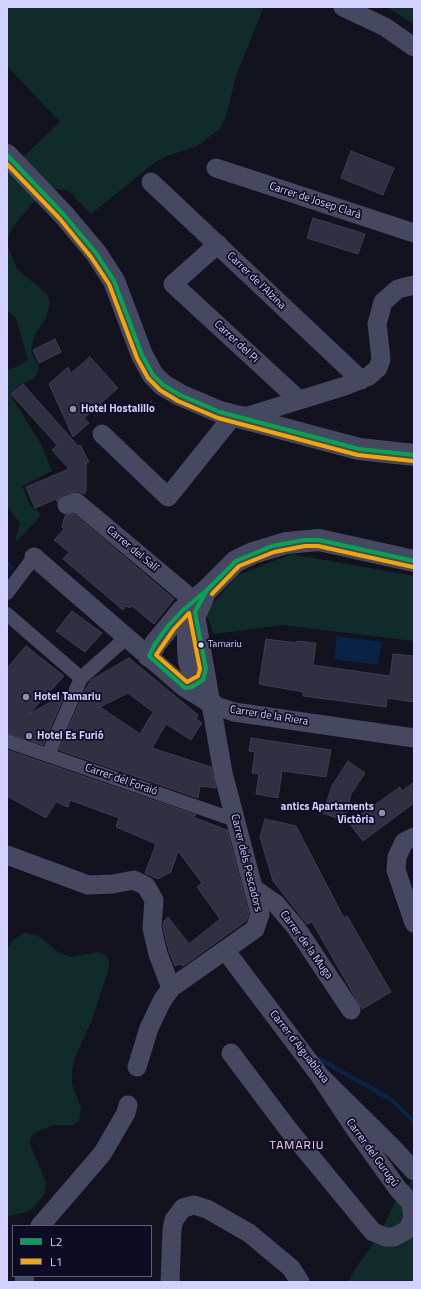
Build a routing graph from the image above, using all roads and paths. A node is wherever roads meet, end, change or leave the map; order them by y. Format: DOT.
graph roads {
  1 [pos="343,7"];
  2 [pos="414,47"];
  3 [pos="7,155"];
  4 [pos="216,168"];
  5 [pos="151,182"];
  6 [pos="414,233"];
  7 [pos="218,244"];
  8 [pos="414,285"];
  9 [pos="361,380"];
  10 [pos="299,400"];
  11 [pos="233,416"];
  12 [pos="102,434"];
  13 [pos="414,455"];
  14 [pos="67,505"];
  15 [pos="34,557"];
  16 [pos="414,561"];
  17 [pos="7,593"];
  18 [pos="199,601"];
  19 [pos="7,614"];
  20 [pos="127,637"];
  21 [pos="149,656"];
  22 [pos="82,678"];
  23 [pos="213,705"];
  24 [pos="414,738"];
  25 [pos="7,741"];
  26 [pos="48,755"];
  27 [pos="235,820"];
  28 [pos="411,842"];
  29 [pos="7,855"];
  30 [pos="253,888"];
  31 [pos="414,923"];
  32 [pos="225,950"];
  33 [pos="171,988"];
  34 [pos="352,1010"];
  35 [pos="231,1053"];
  36 [pos="137,1067"];
  37 [pos="320,1076"];
  38 [pos="128,1105"];
  39 [pos="414,1171"];
  40 [pos="41,1225"];
  41 [pos="170,1282"];
  42 [pos="300,1282"];
  1 -- 2 [label="street"];
  3 -- 11 [label="street"];
  4 -- 6 [label="street, Carrer de Josep Clarà"];
  5 -- 7 [label="street, Carrer de l'Alzina"];
  7 -- 9 [label="street, Carrer de l'Alzina"];
  7 -- 10 [label="street, Carrer del Pi"];
  8 -- 9 [label="street"];
  9 -- 10 [label="street"];
  10 -- 11 [label="street"];
  11 -- 12 [label="street"];
  11 -- 13 [label="street"];
  14 -- 18 [label="street, Carrer del Salí"];
  15 -- 17 [label="street"];
  15 -- 20 [label="street, Carrer de la Riera"];
  16 -- 18 [label="street"];
  18 -- 21 [label="street"];
  18 -- 23 [label="street"];
  19 -- 22 [label="street"];
  20 -- 21 [label="street, Carrer de la Riera"];
  20 -- 22 [label="street"];
  21 -- 23 [label="street, Carrer de la Riera"];
  22 -- 26 [label="street"];
  23 -- 24 [label="street, Carrer de la Riera"];
  23 -- 27 [label="street, Carrer dels Pescadors"];
  25 -- 26 [label="street, Carrer del Foraió"];
  26 -- 27 [label="street, Carrer del Foraió"];
  27 -- 30 [label="street, Carrer dels Pescadors"];
  28 -- 31 [label="street"];
  29 -- 33 [label="street"];
  30 -- 32 [label="street, Carrer dels Pescadors"];
  30 -- 34 [label="street, Carrer de la Muga"];
  32 -- 33 [label="street, Carrer dels Pescadors"];
  32 -- 37 [label="street, Carrer d'Aiguablava"];
  33 -- 36 [label="street, Carrer dels Pescadors"];
  35 -- 37 [label="street, Carrer del Gurugú"];
  37 -- 39 [label="street, Carrer d'Aiguablava"];
  38 -- 40 [label="street"];
  41 -- 42 [label="street"];
}
